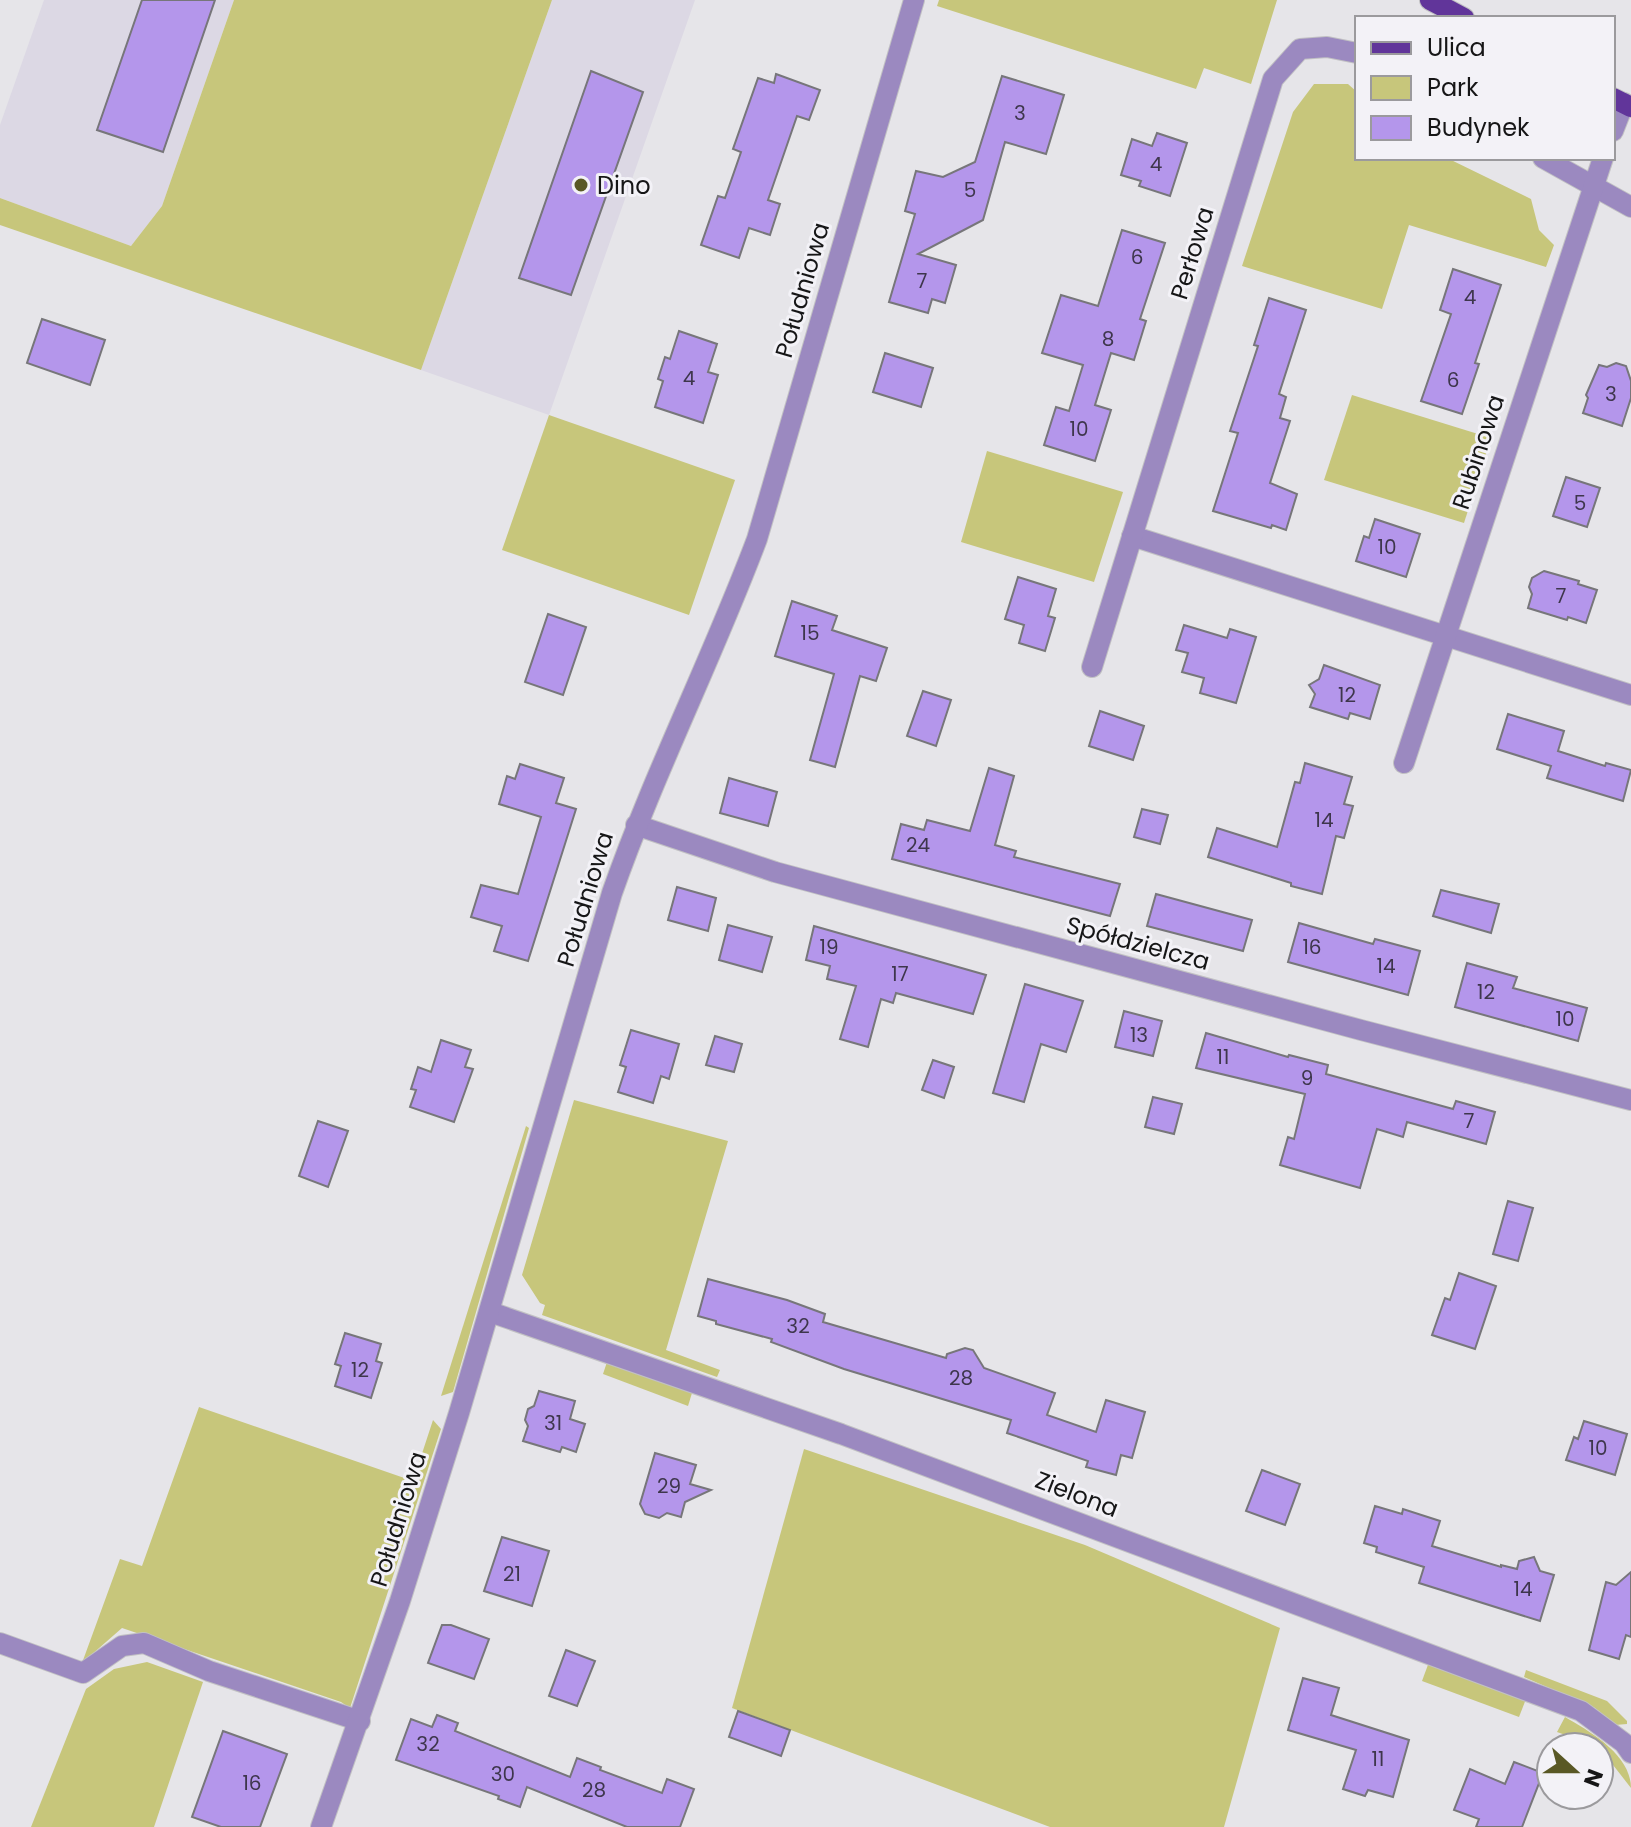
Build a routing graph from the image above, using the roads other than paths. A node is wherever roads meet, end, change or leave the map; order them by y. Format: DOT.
graph roads {
  1 [pos="914,0"];
  2 [pos="1430,0"];
  3 [pos="1460,16"];
  4 [pos="1355,53"];
  5 [pos="1623,103"];
  6 [pos="1615,125"];
  7 [pos="1546,160"];
  8 [pos="1602,160"];
  9 [pos="1592,186"];
  10 [pos="1631,207"];
  11 [pos="1132,536"];
  12 [pos="1446,637"];
  13 [pos="1092,667"];
  14 [pos="1631,695"];
  15 [pos="1404,763"];
  16 [pos="636,825"];
  17 [pos="1631,1100"];
  18 [pos="490,1312"];
  19 [pos="0,1643"];
  20 [pos="360,1721"];
  21 [pos="1631,1753"];
  22 [pos="329,1825"];
  1 -- 16 [label="street, Południowa"];
  2 -- 3 [label="main road"];
  4 -- 11 [label="street, Perłowa"];
  5 -- 6 [label="street"];
  7 -- 9 [label="street"];
  8 -- 9 [label="street, Rubinowa"];
  9 -- 10 [label="street"];
  9 -- 12 [label="street, Rubinowa"];
  11 -- 12 [label="street"];
  11 -- 13 [label="street, Perłowa"];
  12 -- 14 [label="street"];
  12 -- 15 [label="street, Rubinowa"];
  16 -- 17 [label="street, Spółdzielcza"];
  16 -- 18 [label="street, Południowa"];
  18 -- 20 [label="street, Południowa"];
  18 -- 21 [label="street, Zielona"];
  19 -- 20 [label="street"];
  20 -- 22 [label="street, Południowa"];
}
